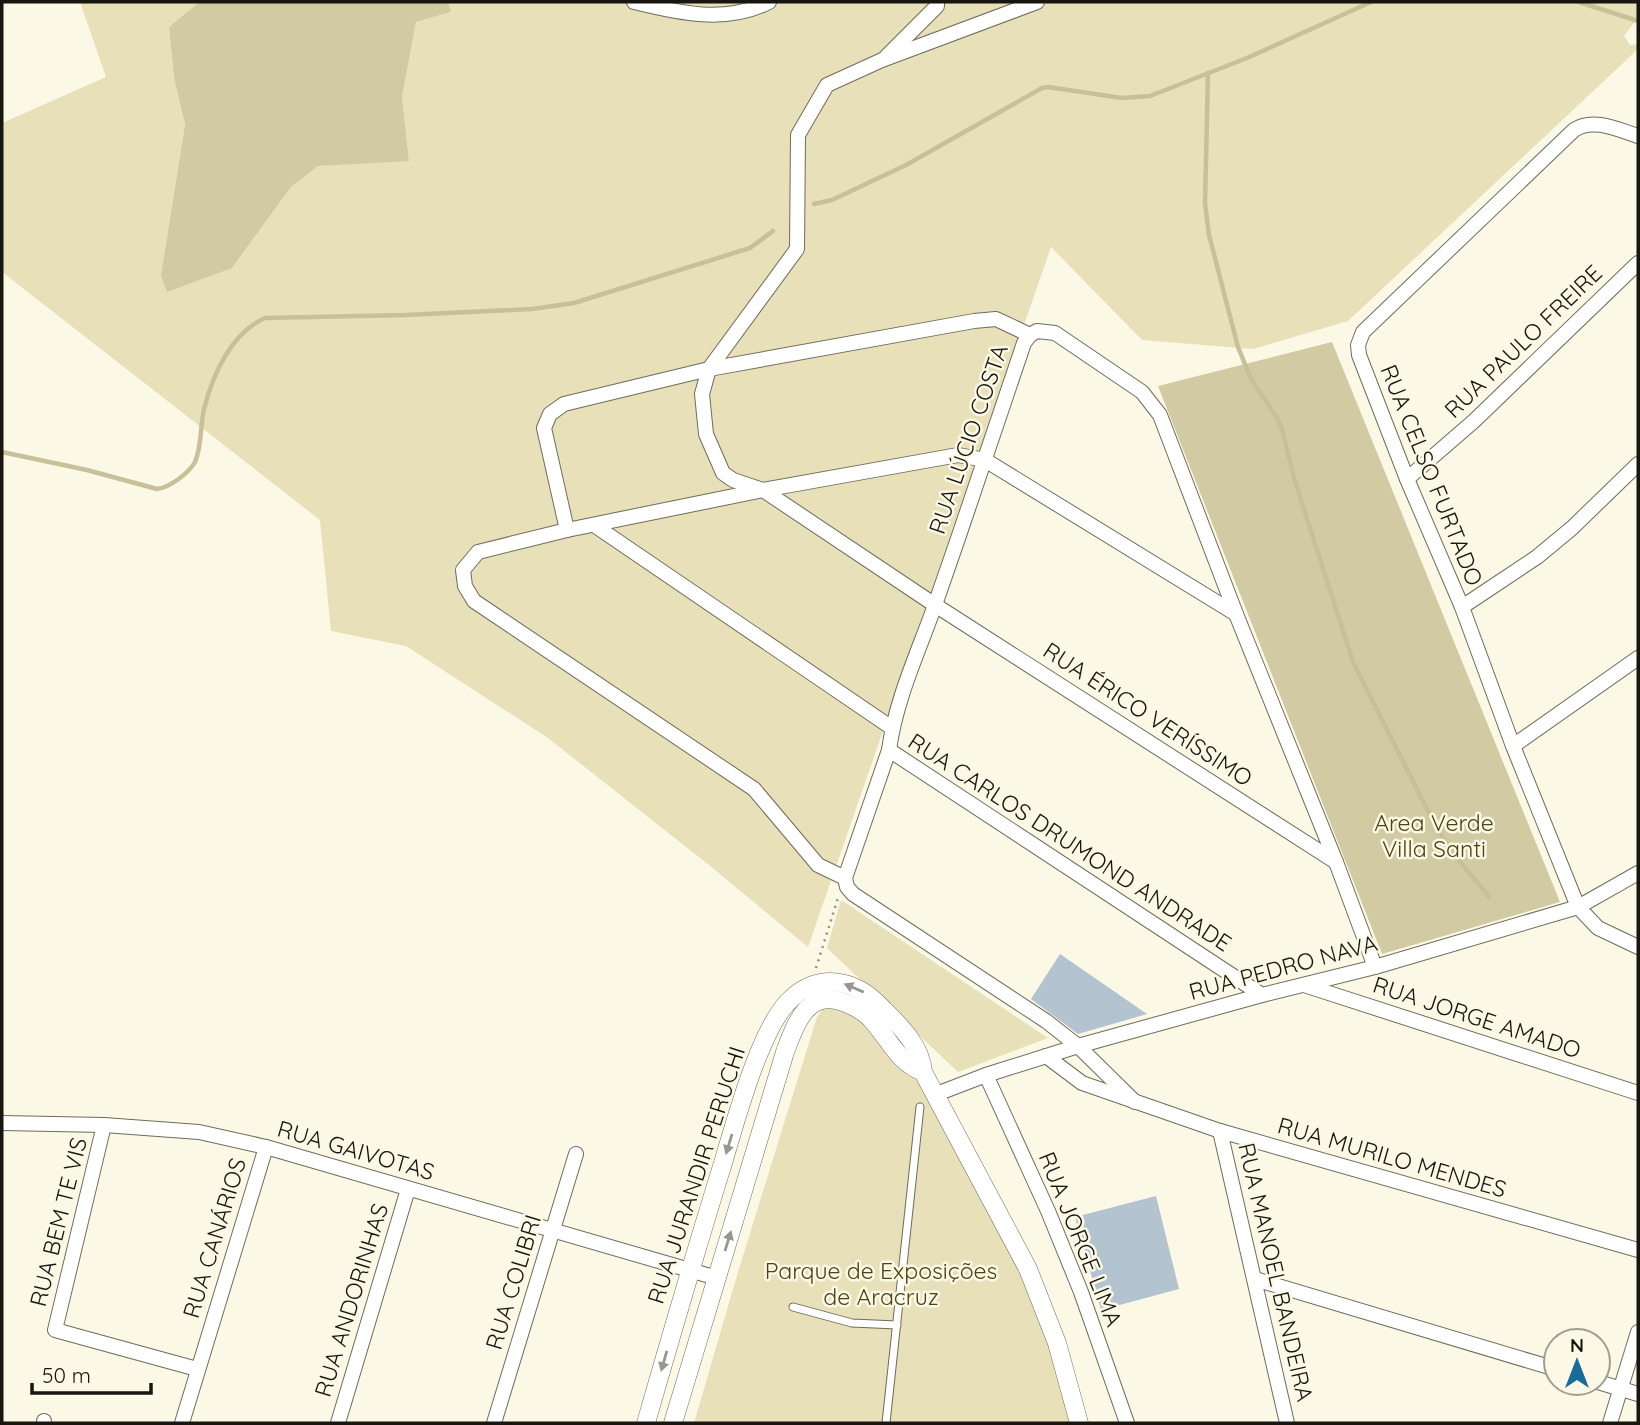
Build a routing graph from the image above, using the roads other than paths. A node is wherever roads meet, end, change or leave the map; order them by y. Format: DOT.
graph roads {
  1 [pos="634,2"];
  2 [pos="769,2"];
  3 [pos="937,2"];
  4 [pos="1037,2"];
  5 [pos="882,60"];
  6 [pos="1638,136"];
  7 [pos="1638,262"];
  8 [pos="1030,335"];
  9 [pos="709,369"];
  10 [pos="985,460"];
  11 [pos="1638,464"];
  12 [pos="1408,479"];
  13 [pos="763,491"];
  14 [pos="594,525"];
  15 [pos="567,530"];
  16 [pos="935,605"];
  17 [pos="1462,607"];
  18 [pos="1236,614"];
  19 [pos="1638,658"];
  20 [pos="892,728"];
  21 [pos="1513,746"];
  22 [pos="889,750"];
  23 [pos="1336,862"];
  24 [pos="1638,873"];
  25 [pos="845,878"];
  26 [pos="1578,907"];
  27 [pos="1638,947"];
  28 [pos="1375,967"];
  29 [pos="1302,985"];
  30 [pos="1262,995"];
  31 [pos="897,1038"];
  32 [pos="1078,1046"];
  33 [pos="1046,1056"];
  34 [pos="986,1075"];
  35 [pos="1638,1093"];
  36 [pos="934,1095"];
  37 [pos="1135,1102"];
  38 [pos="920,1107"];
  39 [pos="2,1123"];
  40 [pos="104,1125"];
  41 [pos="1220,1131"];
  42 [pos="266,1147"];
  43 [pos="576,1154"];
  44 [pos="408,1189"];
  45 [pos="552,1231"];
  46 [pos="1638,1250"];
  47 [pos="690,1271"];
  48 [pos="717,1278"];
  49 [pos="1255,1279"];
  50 [pos="793,1307"];
  51 [pos="897,1325"];
  52 [pos="1638,1332"];
  53 [pos="1542,1365"];
  54 [pos="198,1369"];
  55 [pos="1612,1386"];
  56 [pos="1621,1389"];
  57 [pos="1638,1395"];
  58 [pos="182,1423"];
  59 [pos="338,1423"];
  60 [pos="494,1423"];
  61 [pos="646,1423"];
  62 [pos="673,1423"];
  63 [pos="886,1423"];
  64 [pos="1079,1423"];
  65 [pos="1127,1423"];
  66 [pos="1287,1423"];
  67 [pos="1610,1423"];
  1 -- 2 [label="street"];
  3 -- 5 [label="street"];
  4 -- 5 [label="street"];
  5 -- 9 [label="street"];
  6 -- 12 [label="street, RUA CELSO FURTADO"];
  7 -- 12 [label="street, RUA PAULO FREIRE"];
  8 -- 9 [label="street"];
  8 -- 10 [label="street, RUA LÚCIO COSTA"];
  8 -- 18 [label="street, RUA LÚCIO COSTA"];
  9 -- 13 [label="street, RUA ÉRICO VERÍSSIMO"];
  9 -- 15 [label="street"];
  10 -- 13 [label="street"];
  10 -- 16 [label="street, RUA LÚCIO COSTA"];
  10 -- 18 [label="street"];
  11 -- 17 [label="street"];
  12 -- 17 [label="street, RUA CELSO FURTADO"];
  13 -- 14 [label="street"];
  13 -- 16 [label="street, RUA ÉRICO VERÍSSIMO"];
  14 -- 15 [label="street"];
  14 -- 20 [label="street"];
  15 -- 25 [label="street"];
  16 -- 20 [label="street, RUA LÚCIO COSTA"];
  16 -- 23 [label="street, RUA ÉRICO VERÍSSIMO"];
  17 -- 21 [label="street, RUA CELSO FURTADO"];
  18 -- 23 [label="street, RUA LÚCIO COSTA"];
  19 -- 21 [label="street"];
  20 -- 22 [label="street, RUA LÚCIO COSTA"];
  21 -- 26 [label="street, RUA CELSO FURTADO"];
  22 -- 25 [label="street, RUA LÚCIO COSTA"];
  22 -- 30 [label="street, RUA CARLOS DRUMOND ANDRADE"];
  23 -- 28 [label="street, RUA LÚCIO COSTA"];
  24 -- 26 [label="street, RUA PEDRO NAVA"];
  25 -- 32 [label="street"];
  26 -- 27 [label="street"];
  26 -- 28 [label="street, RUA PEDRO NAVA"];
  28 -- 29 [label="street, RUA PEDRO NAVA"];
  29 -- 30 [label="street, RUA PEDRO NAVA"];
  29 -- 35 [label="street, RUA JORGE AMADO"];
  30 -- 32 [label="street, RUA PEDRO NAVA"];
  31 -- 36 [label="street"];
  31 -- 47 [label="street, RUA JURANDIR PERUCHI, one-way"];
  48 -- 31 [label="street, RUA JURANDIR PERUCHI, one-way"];
  32 -- 33 [label="street, RUA PEDRO NAVA"];
  32 -- 37 [label="street, RUA MURILO MENDES"];
  33 -- 34 [label="street, RUA PEDRO NAVA"];
  33 -- 37 [label="street, RUA MURILO MENDES"];
  34 -- 36 [label="street, RUA PEDRO NAVA"];
  34 -- 65 [label="street, RUA JORGE LIMA"];
  36 -- 64 [label="street"];
  37 -- 41 [label="street, RUA MURILO MENDES"];
  38 -- 51 [label="lane"];
  39 -- 40 [label="street, RUA GAIVOTAS"];
  40 -- 42 [label="street, RUA GAIVOTAS"];
  40 -- 54 [label="street, RUA BEM TE VIS"];
  41 -- 46 [label="street, RUA MURILO MENDES"];
  41 -- 49 [label="street, RUA MANOEL BANDEIRA"];
  42 -- 44 [label="street, RUA GAIVOTAS"];
  42 -- 54 [label="street, RUA CANÁRIOS"];
  43 -- 45 [label="street, RUA COLIBRI"];
  44 -- 45 [label="street, RUA GAIVOTAS"];
  44 -- 59 [label="street, RUA ANDORINHAS"];
  45 -- 47 [label="street, RUA GAIVOTAS"];
  45 -- 60 [label="street, RUA COLIBRI"];
  47 -- 48 [label="street, RUA GAIVOTAS"];
  47 -- 61 [label="street, RUA JURANDIR PERUCHI, one-way"];
  48 -- 62 [label="street, RUA JURANDIR PERUCHI"];
  49 -- 53 [label="street"];
  49 -- 66 [label="street, RUA MANOEL BANDEIRA"];
  50 -- 51 [label="lane"];
  51 -- 63 [label="lane"];
  52 -- 56 [label="street"];
  54 -- 58 [label="street, RUA CANÁRIOS"];
  55 -- 56 [label="street"];
  56 -- 57 [label="street"];
  56 -- 67 [label="street"];
}
